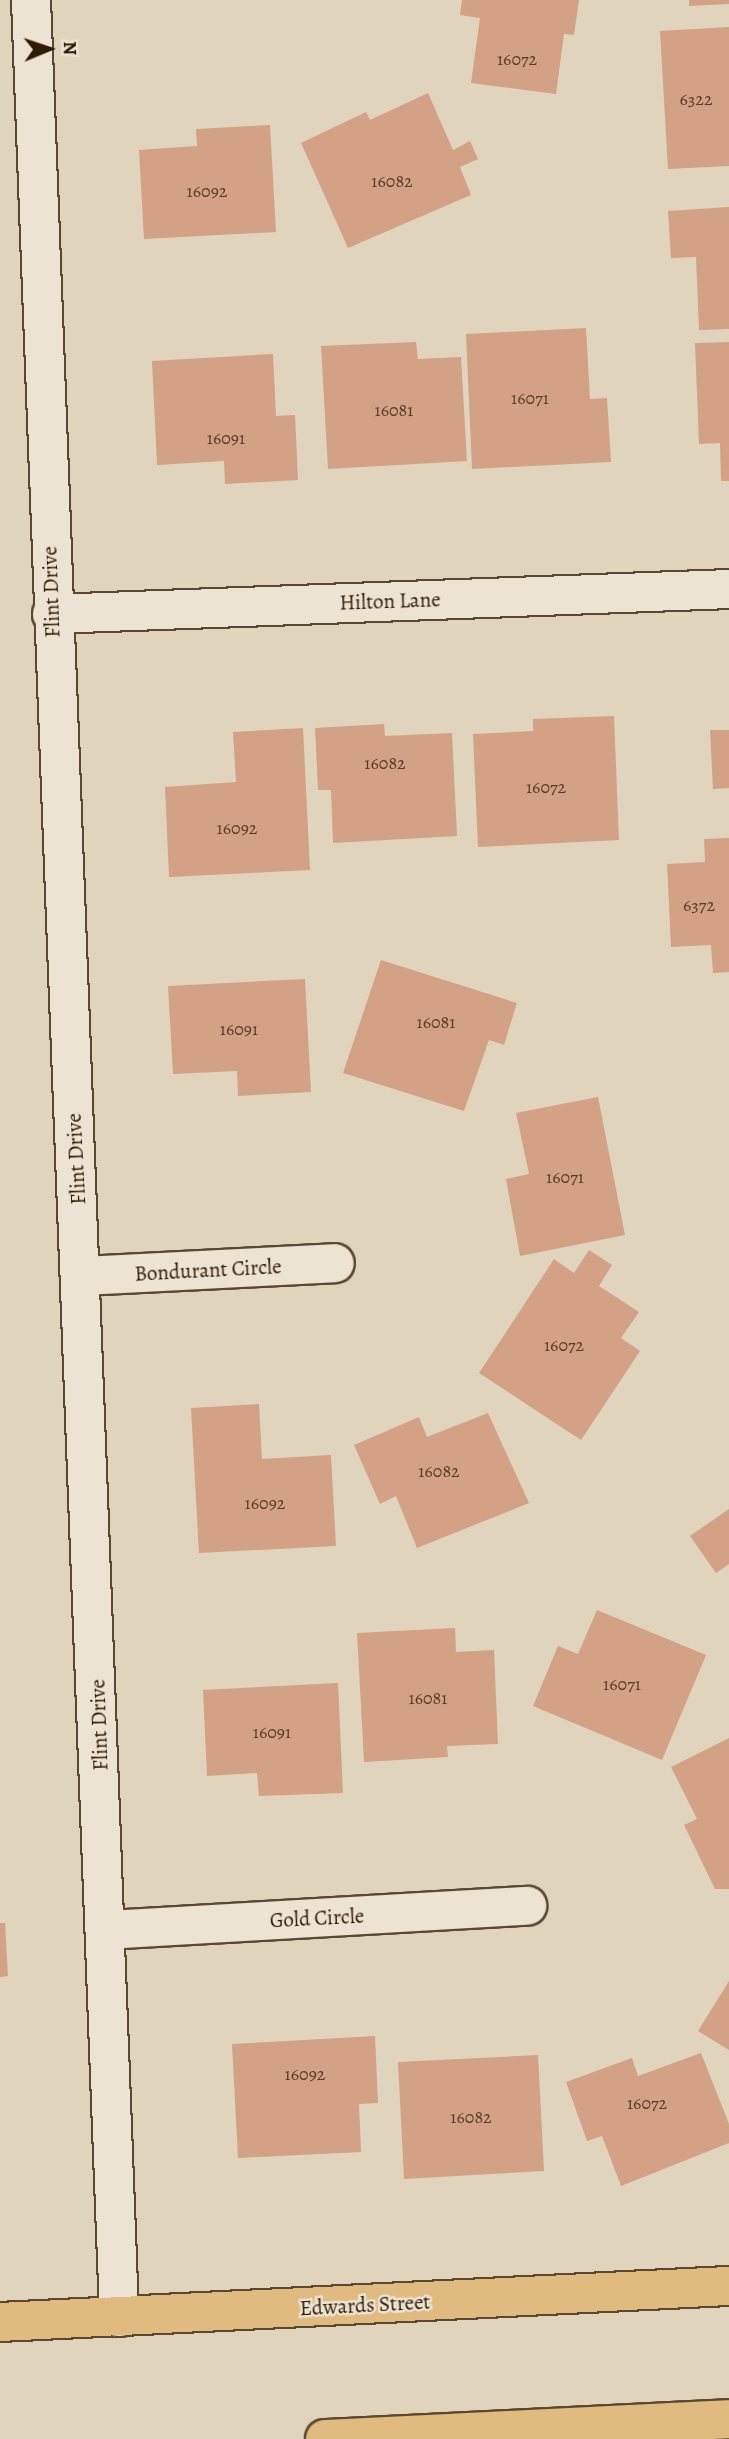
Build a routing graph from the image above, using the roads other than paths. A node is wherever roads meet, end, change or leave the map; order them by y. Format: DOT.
graph roads {
  1 [pos="31,0"];
  2 [pos="729,589"];
  3 [pos="52,614"];
  4 [pos="335,1263"];
  5 [pos="82,1276"];
  6 [pos="527,1906"];
  7 [pos="106,1930"];
  8 [pos="729,2286"];
  9 [pos="119,2317"];
  10 [pos="0,2322"];
  11 [pos="729,2419"];
  12 [pos="325,2439"];
  1 -- 3 [label="street, Flint Drive"];
  2 -- 3 [label="street, Hilton Lane"];
  3 -- 5 [label="street, Flint Drive"];
  4 -- 5 [label="street, Bondurant Circle"];
  5 -- 7 [label="street, Flint Drive"];
  6 -- 7 [label="street, Gold Circle"];
  7 -- 9 [label="street, Flint Drive"];
  8 -- 9 [label="main road, Edwards Street"];
  9 -- 10 [label="main road, Edwards Street"];
  11 -- 12 [label="main road"];
}
